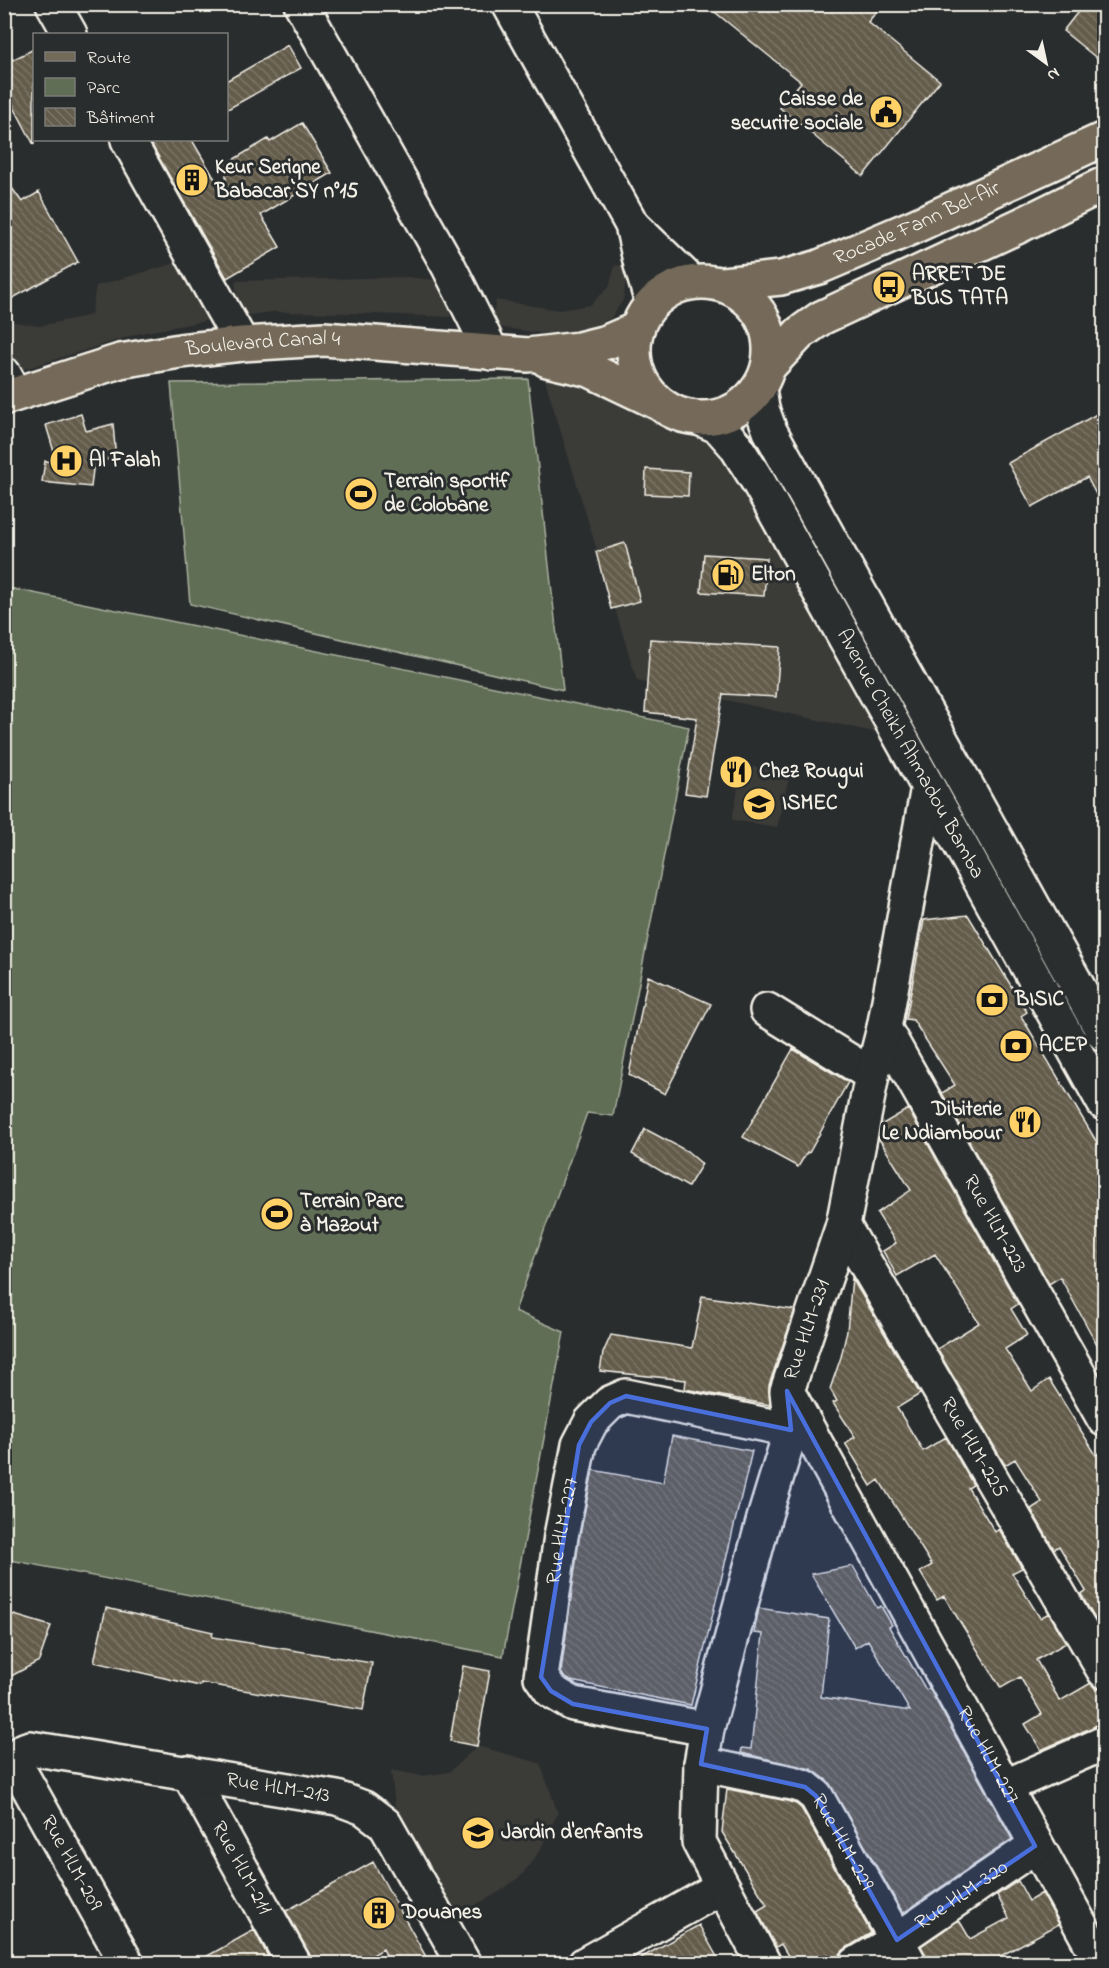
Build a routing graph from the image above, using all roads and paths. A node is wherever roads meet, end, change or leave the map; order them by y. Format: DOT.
graph roads {
  1 [pos="53,4"];
  2 [pos="301,4"];
  3 [pos="509,4"];
  4 [pos="69,33"];
  5 [pos="1104,139"];
  6 [pos="129,141"];
  7 [pos="1104,184"];
  8 [pos="632,225"];
  9 [pos="706,283"];
  10 [pos="645,316"];
  11 [pos="242,344"];
  12 [pos="492,353"];
  13 [pos="528,355"];
  14 [pos="764,377"];
  15 [pos="8,389"];
  16 [pos="657,402"];
  17 [pos="701,419"];
  18 [pos="928,787"];
  19 [pos="767,1010"];
  20 [pos="884,1028"];
  21 [pos="1104,1034"];
  22 [pos="872,1075"];
  23 [pos="1104,1103"];
  24 [pos="843,1225"];
  25 [pos="787,1391"];
  26 [pos="1104,1419"];
  27 [pos="791,1430"];
  28 [pos="1104,1671"];
  29 [pos="707,1729"];
  30 [pos="1104,1743"];
  31 [pos="15,1763"];
  32 [pos="701,1764"];
  33 [pos="188,1772"];
  34 [pos="1004,1787"];
  35 [pos="1035,1846"];
  36 [pos="722,1887"];
  37 [pos="904,1952"];
  38 [pos="127,1964"];
  39 [pos="294,1964"];
  40 [pos="464,1964"];
  41 [pos="585,1964"];
  42 [pos="764,1964"];
  43 [pos="856,1964"];
  44 [pos="1102,1964"];
  1 -- 4 [label="street"];
  2 -- 12 [label="street"];
  3 -- 8 [label="street"];
  5 -- 9 [label="main road, Rocade Fann Bel-Air"];
  6 -- 11 [label="street"];
  7 -- 14 [label="main road, Rocade Fann Bel-Air"];
  8 -- 9 [label="street"];
  8 -- 10 [label="street"];
  9 -- 10 [label="main road"];
  9 -- 14 [label="main road"];
  10 -- 13 [label="main road"];
  10 -- 16 [label="main road"];
  11 -- 12 [label="main road, Boulevard Canal 4"];
  11 -- 15 [label="main road, Boulevard Canal 4"];
  12 -- 13 [label="main road, Boulevard Canal 4"];
  13 -- 16 [label="main road"];
  14 -- 17 [label="main road"];
  14 -- 21 [label="street, Avenue Cheikh Ahmadou Bamba"];
  16 -- 17 [label="main road"];
  17 -- 18 [label="street, Avenue Cheikh Ahmadou Bamba"];
  18 -- 20 [label="street, Rue HLM-231"];
  18 -- 23 [label="street, Avenue Cheikh Ahmadou Bamba"];
  19 -- 22 [label="street"];
  20 -- 22 [label="street, Rue HLM-231"];
  20 -- 26 [label="street, Rue HLM-223"];
  22 -- 24 [label="street, Rue HLM-231"];
  24 -- 25 [label="street, Rue HLM-231"];
  24 -- 28 [label="street, Rue HLM-225"];
  25 -- 27 [label="street, Rue HLM-231"];
  25 -- 34 [label="street, Rue HLM-227"];
  27 -- 29 [label="street, Rue HLM-231"];
  27 -- 29 [label="street, Rue HLM-227"];
  29 -- 32 [label="street, Rue HLM-231"];
  30 -- 34 [label="street"];
  31 -- 33 [label="street, Rue HLM-213"];
  31 -- 38 [label="street, Rue HLM-209"];
  32 -- 36 [label="street, Rue HLM-231"];
  32 -- 37 [label="street, Rue HLM-229"];
  33 -- 39 [label="street, Rue HLM-211"];
  33 -- 40 [label="street, Rue HLM-213"];
  34 -- 35 [label="street, Rue HLM-227"];
  35 -- 37 [label="street, Rue HLM-320"];
  35 -- 44 [label="street, Rue HLM-227"];
  36 -- 41 [label="street"];
  36 -- 42 [label="street, Rue HLM-231"];
  37 -- 43 [label="street, Rue HLM-320"];
}
